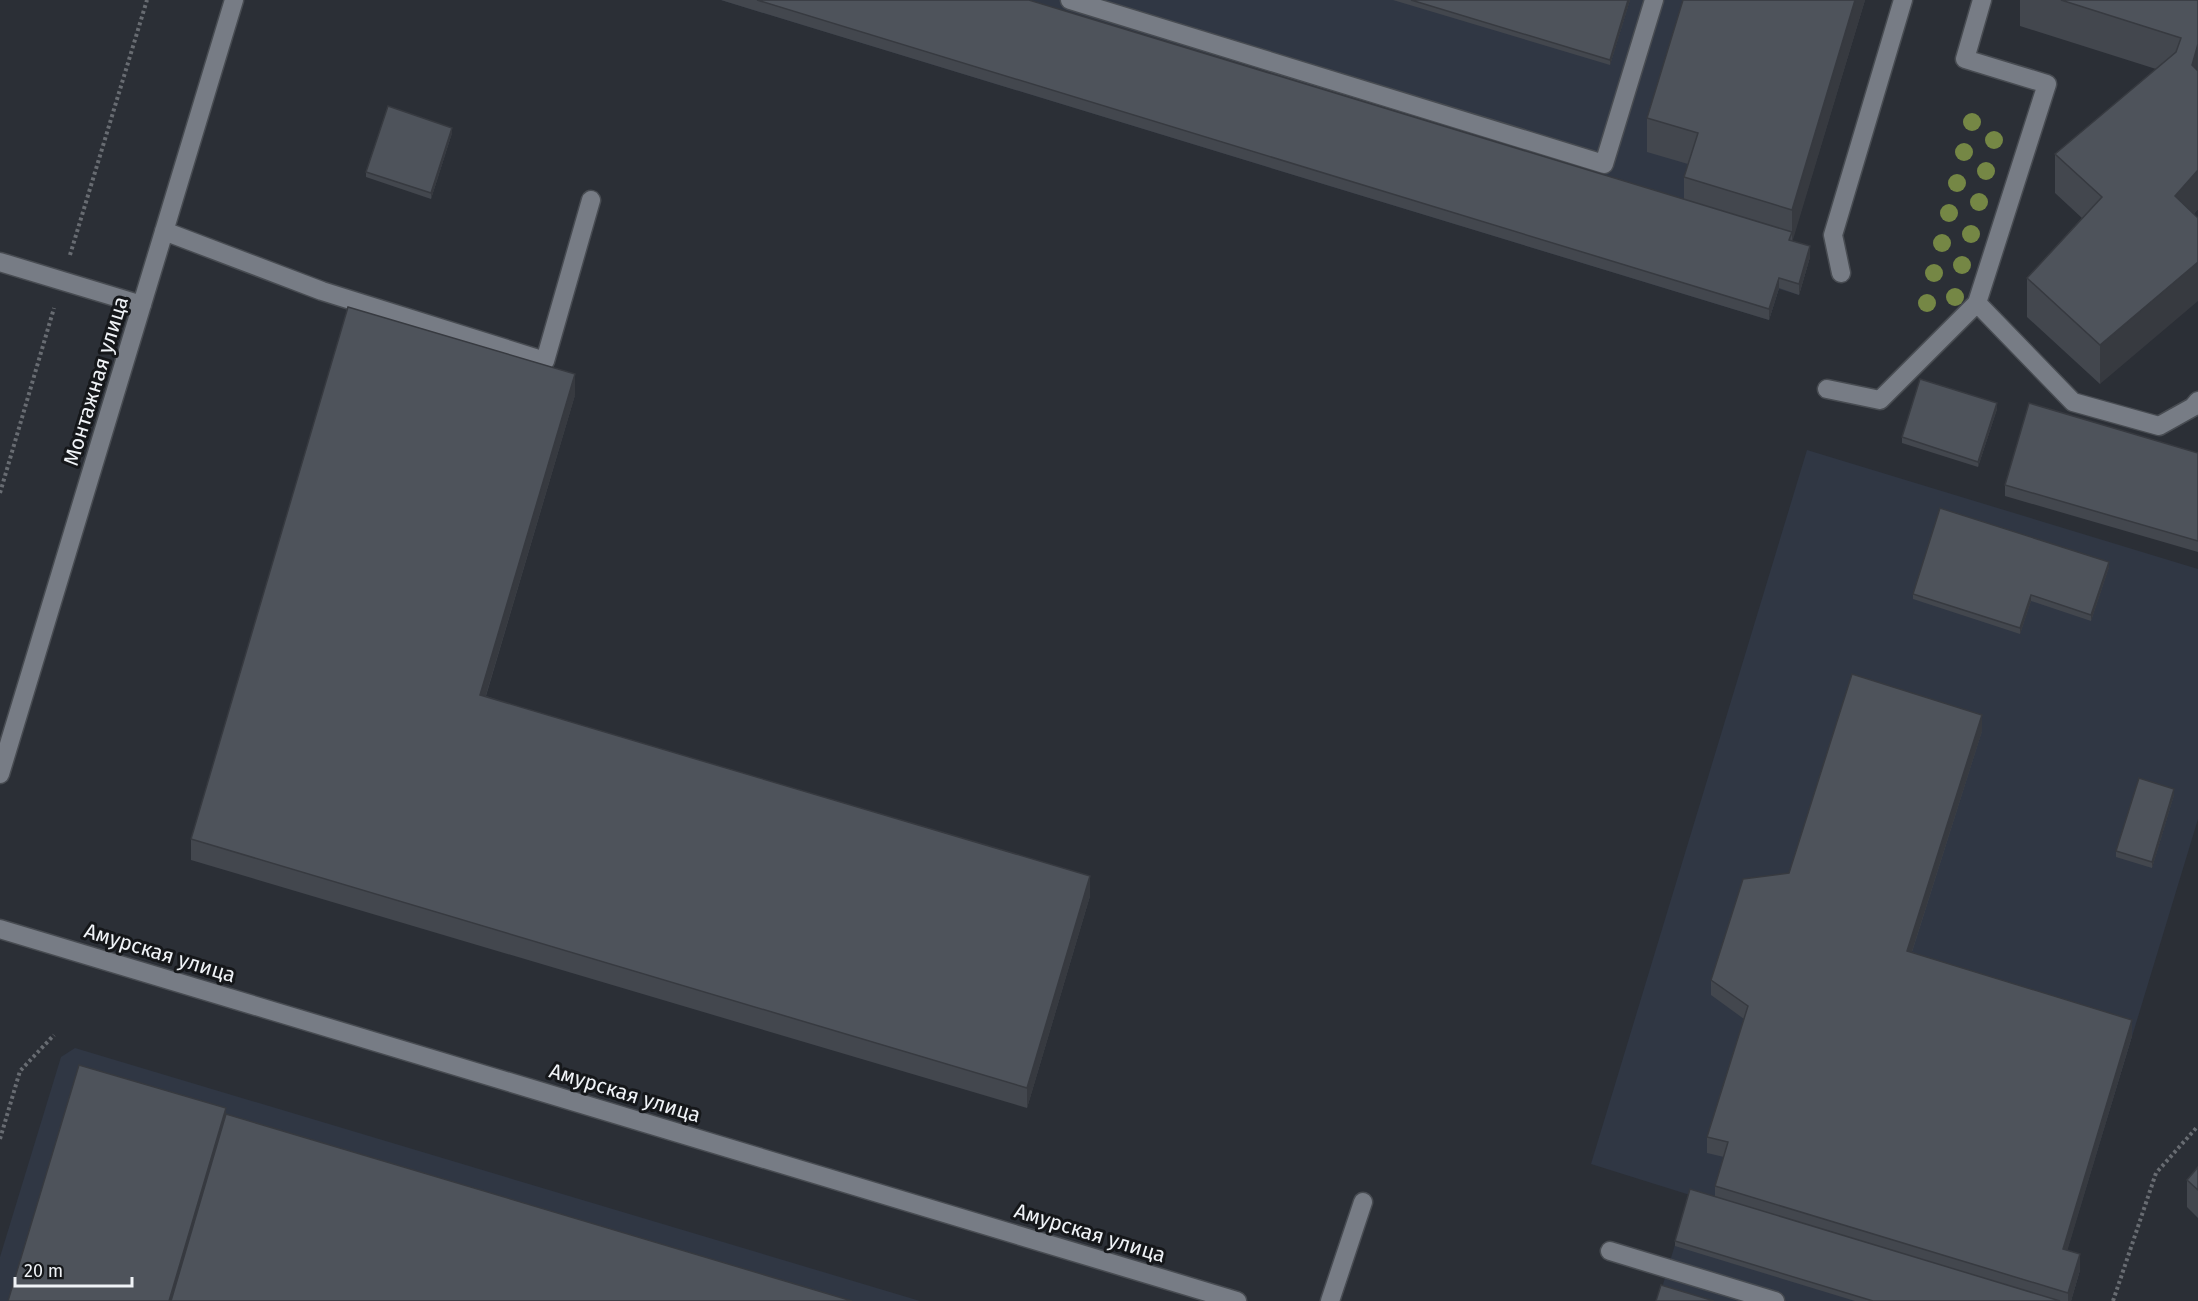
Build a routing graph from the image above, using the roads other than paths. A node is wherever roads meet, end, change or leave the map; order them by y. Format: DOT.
graph roads {
  1 [pos="234,0"];
  2 [pos="1070,0"];
  3 [pos="1654,0"];
  4 [pos="1903,0"];
  5 [pos="1982,0"];
  6 [pos="591,200"];
  7 [pos="164,231"];
  8 [pos="0,262"];
  9 [pos="1840,273"];
  10 [pos="1977,303"];
  11 [pos="142,305"];
  12 [pos="1827,389"];
  13 [pos="2198,401"];
  14 [pos="0,774"];
  15 [pos="0,929"];
  16 [pos="1363,1202"];
  17 [pos="1610,1251"];
  18 [pos="1237,1301"];
  19 [pos="1330,1301"];
  20 [pos="1775,1301"];
  1 -- 7 [label="street, Монтажная улица"];
  2 -- 3 [label="street"];
  4 -- 9 [label="street"];
  5 -- 10 [label="street"];
  6 -- 7 [label="street"];
  7 -- 11 [label="street, Монтажная улица"];
  8 -- 11 [label="street"];
  10 -- 12 [label="street"];
  10 -- 13 [label="street"];
  11 -- 14 [label="street, Монтажная улица"];
  15 -- 18 [label="street, Амурская улица"];
  16 -- 19 [label="street"];
  17 -- 20 [label="street"];
}
